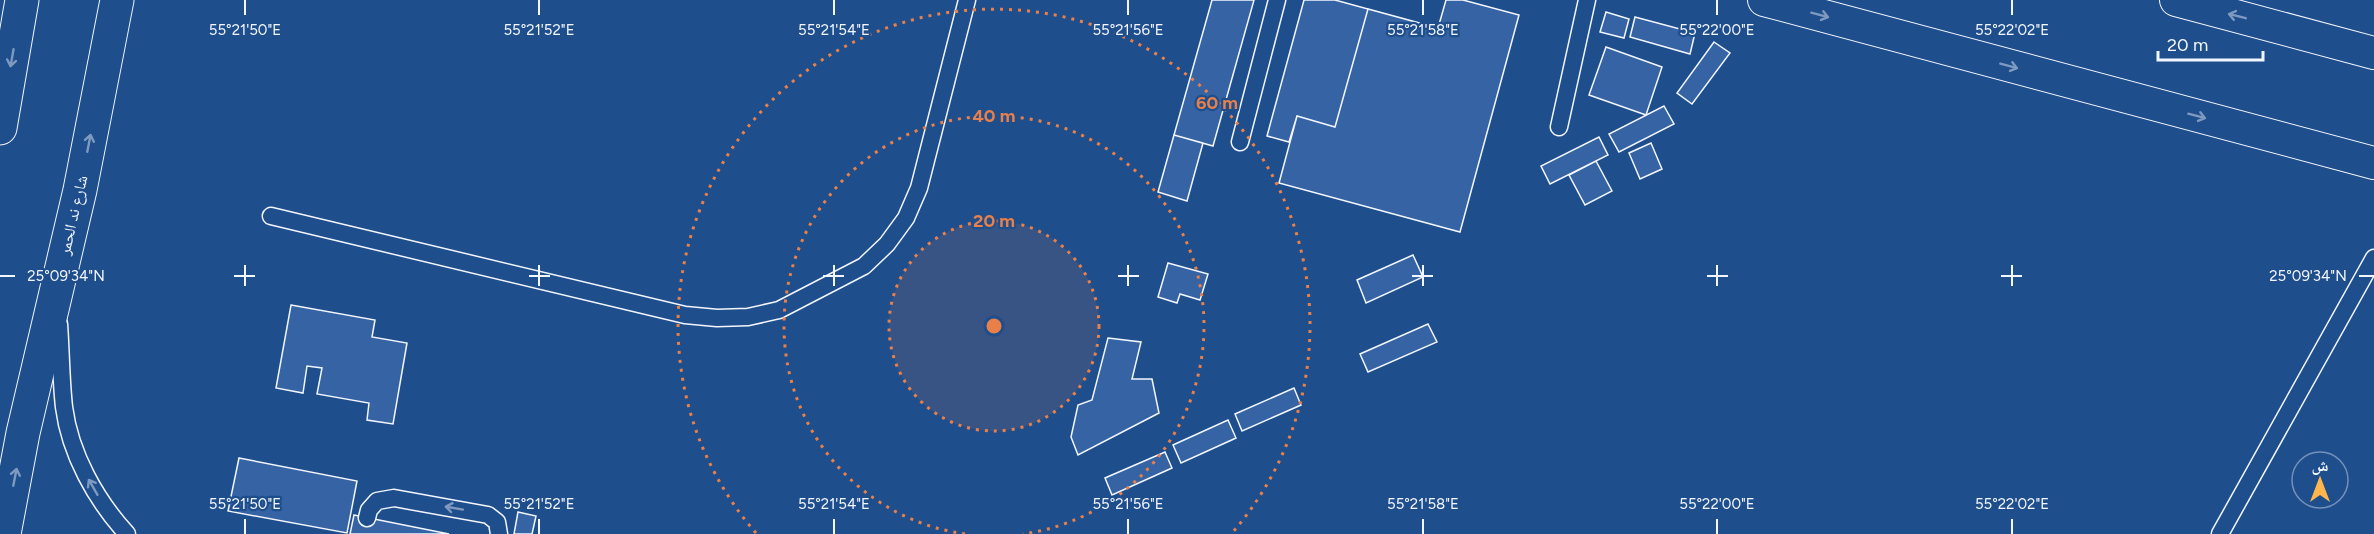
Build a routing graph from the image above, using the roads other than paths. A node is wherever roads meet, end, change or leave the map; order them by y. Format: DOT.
graph roads {
  1 [pos="22,0"];
  2 [pos="117,0"];
  3 [pos="967,0"];
  4 [pos="1277,0"];
  5 [pos="1587,0"];
  6 [pos="1764,0"];
  7 [pos="2176,0"];
  8 [pos="2325,38"];
  9 [pos="2374,39"];
  10 [pos="2374,53"];
  11 [pos="1559,127"];
  12 [pos="0,128"];
  13 [pos="1240,142"];
  14 [pos="2374,163"];
  15 [pos="271,216"];
  16 [pos="2374,258"];
  17 [pos="57,285"];
  18 [pos="367,518"];
  19 [pos="4,534"];
  20 [pos="127,534"];
  21 [pos="499,534"];
  22 [pos="2220,534"];
  1 -- 12 [label="main road, one-way"];
  17 -- 2 [label="main road, شارع ند الحمر, one-way"];
  3 -- 15 [label="lane"];
  4 -- 13 [label="lane"];
  5 -- 11 [label="lane"];
  6 -- 14 [label="street, one-way"];
  8 -- 7 [label="street, one-way"];
  8 -- 9 [label="street"];
  8 -- 10 [label="street"];
  16 -- 22 [label="lane"];
  19 -- 17 [label="main road, شارع ند الحمر, one-way"];
  20 -- 17 [label="lane, one-way"];
  21 -- 18 [label="lane, one-way"];
}
